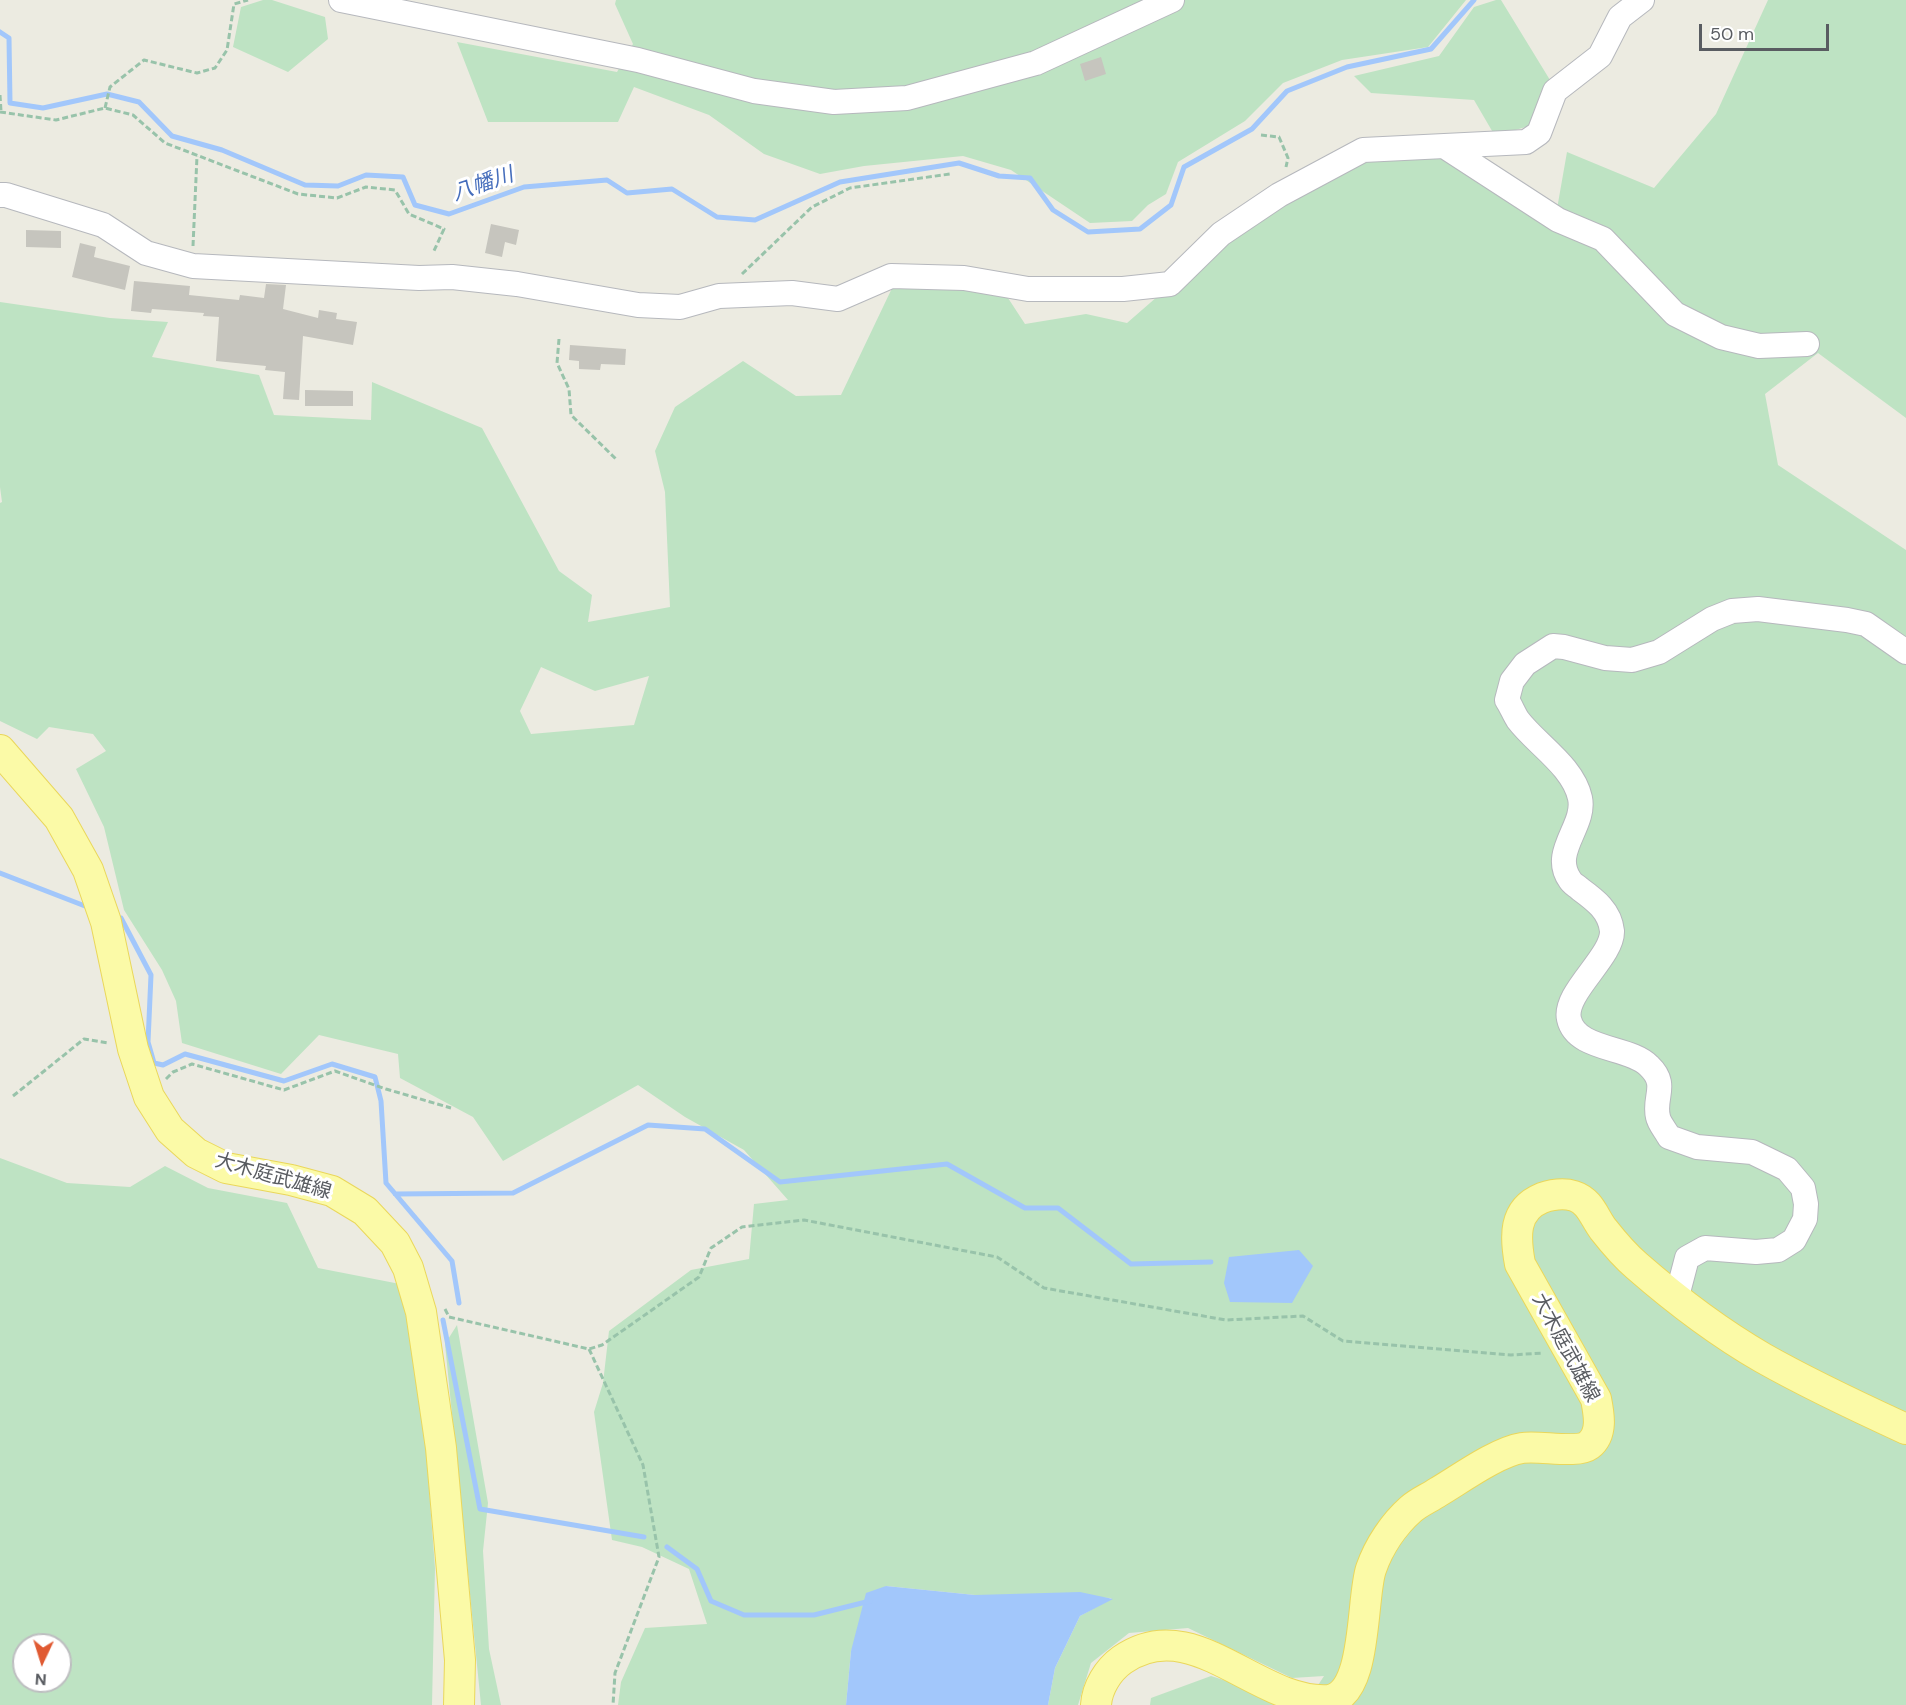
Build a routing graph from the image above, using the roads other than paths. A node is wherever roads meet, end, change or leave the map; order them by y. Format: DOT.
graph roads {
  1 [pos="341,0"];
  2 [pos="1172,0"];
  3 [pos="1642,0"];
  4 [pos="1444,146"];
  5 [pos="0,195"];
  6 [pos="1807,344"];
  7 [pos="1906,652"];
  8 [pos="6,766"];
  9 [pos="1676,1300"];
  10 [pos="1906,1429"];
  11 [pos="459,1705"];
  12 [pos="1096,1705"];
  1 -- 2 [label="street"];
  3 -- 4 [label="street"];
  4 -- 5 [label="street"];
  4 -- 6 [label="street"];
  7 -- 9 [label="street"];
  8 -- 11 [label="main road, 大木庭武雄線"];
  9 -- 10 [label="main road, 大木庭武雄線"];
  9 -- 12 [label="main road, 大木庭武雄線"];
}
